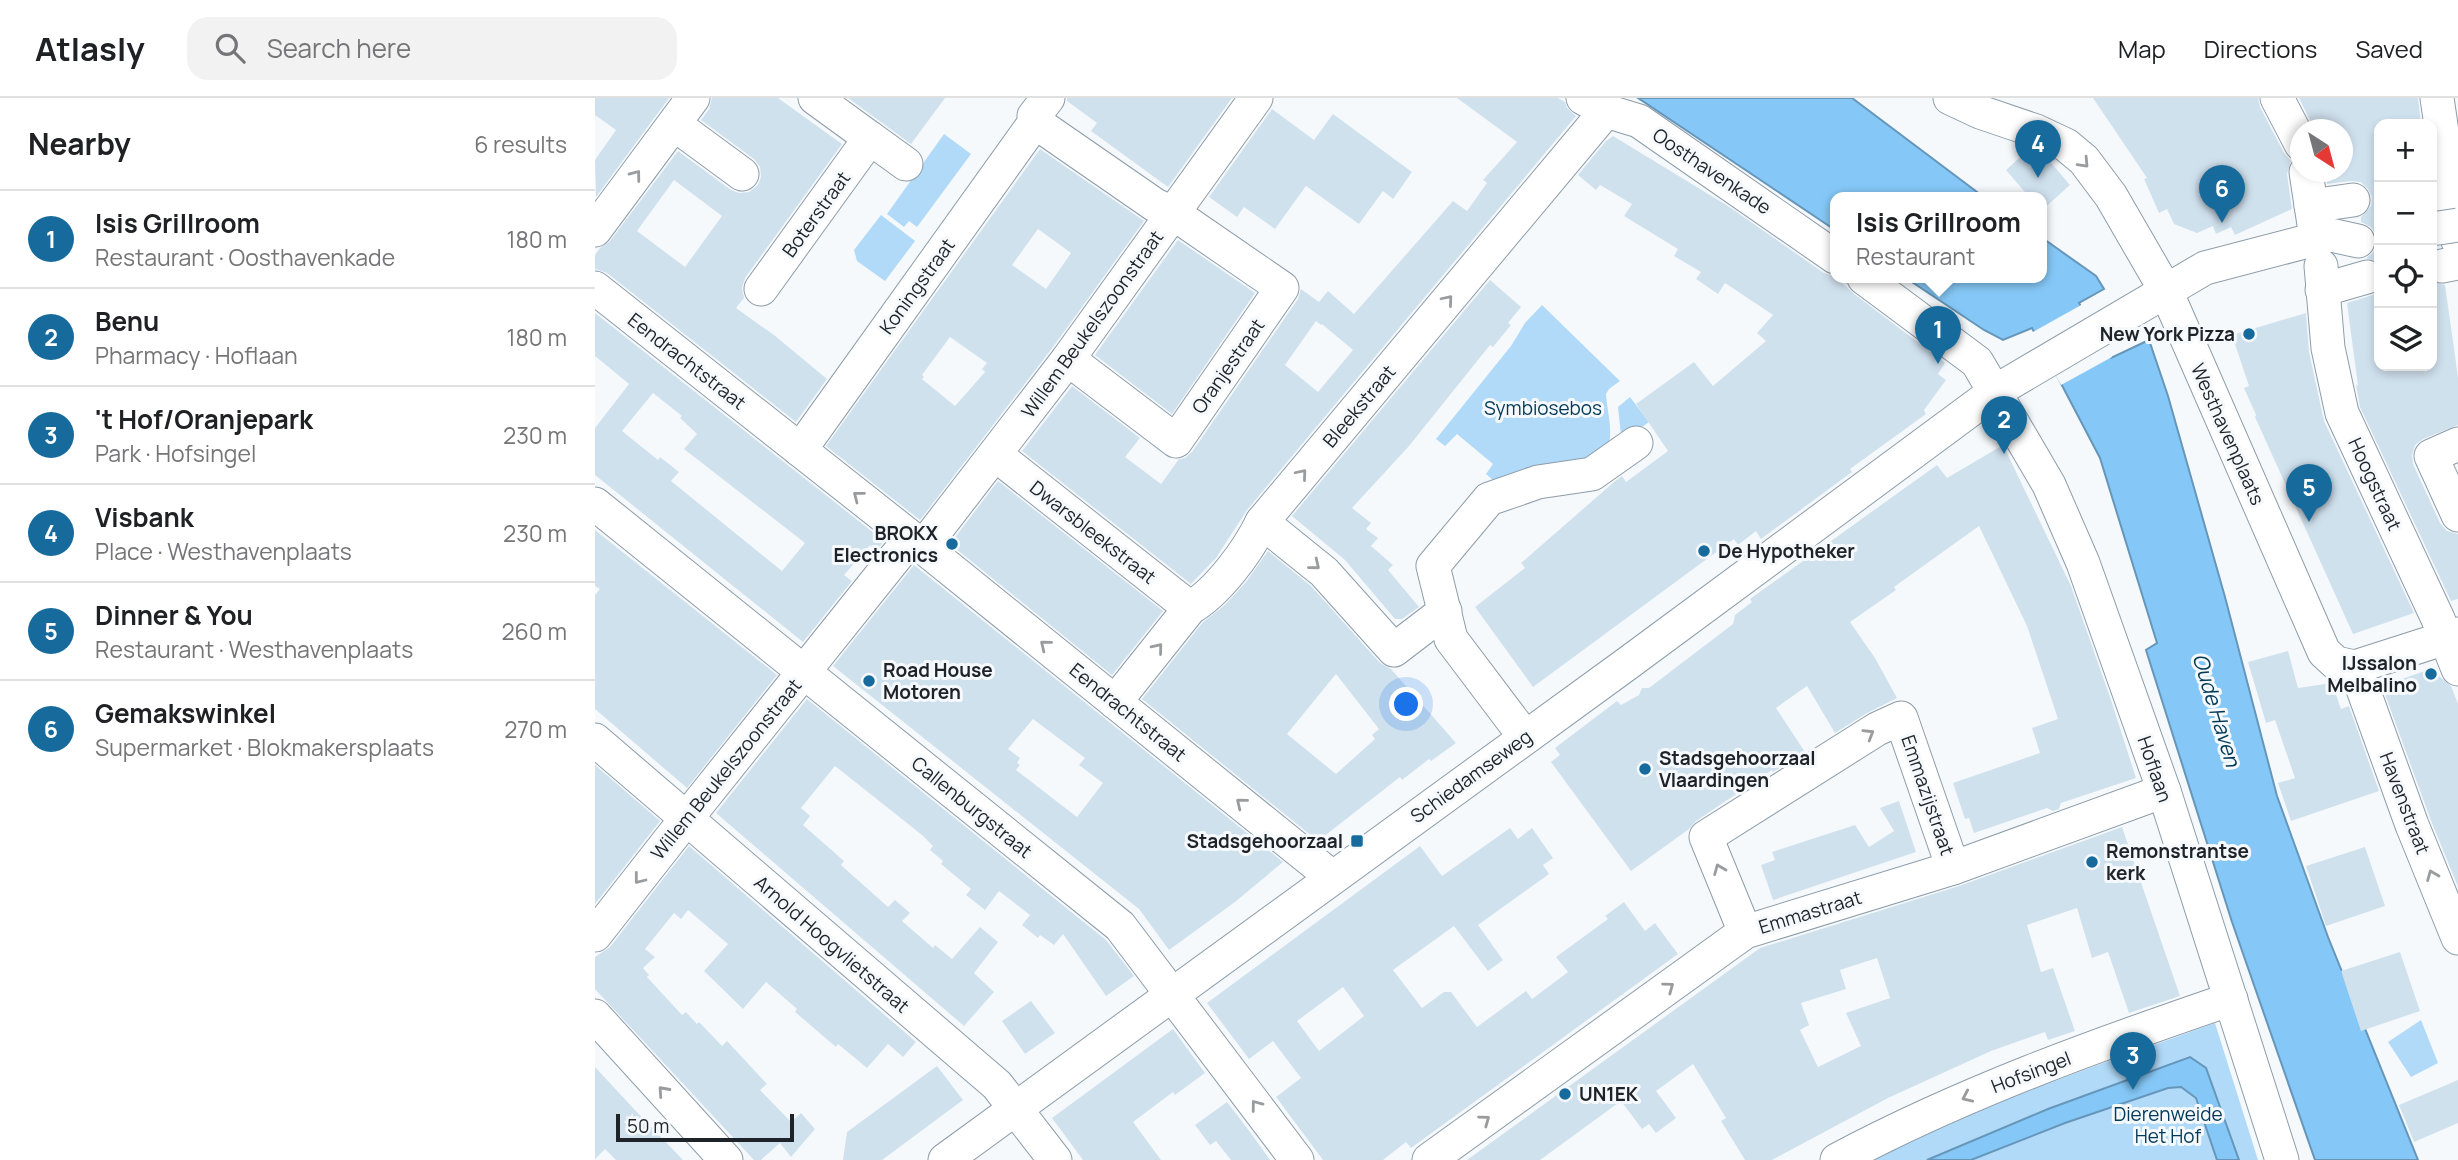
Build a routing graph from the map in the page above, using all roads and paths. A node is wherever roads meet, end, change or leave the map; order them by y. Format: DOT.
graph roads {
  1 [pos="693,98"];
  2 [pos="815,98"];
  3 [pos="1256,98"];
  4 [pos="1950,98"];
  5 [pos="2277,98"];
  6 [pos="1594,104"];
  7 [pos="1981,105"];
  8 [pos="2445,107"];
  9 [pos="1041,110"];
  10 [pos="2290,123"];
  11 [pos="674,124"];
  12 [pos="870,138"];
  13 [pos="906,164"];
  14 [pos="742,174"];
  15 [pos="2307,182"];
  16 [pos="2353,200"];
  17 [pos="1173,212"];
  18 [pos="2448,226"];
  19 [pos="595,230"];
  20 [pos="2369,239"];
  21 [pos="1830,254"];
  22 [pos="2367,277"];
  23 [pos="1871,283"];
  24 [pos="595,288"];
  25 [pos="761,289"];
  26 [pos="2166,291"];
  27 [pos="1068,359"];
  28 [pos="1996,391"];
  29 [pos="1636,443"];
  30 [pos="2458,443"];
  31 [pos="800,450"];
  32 [pos="996,455"];
  33 [pos="595,504"];
  34 [pos="2458,515"];
  35 [pos="1262,522"];
  36 [pos="917,543"];
  37 [pos="1190,608"];
  38 [pos="1445,611"];
  39 [pos="2452,636"];
  40 [pos="2354,667"];
  41 [pos="2458,669"];
  42 [pos="804,673"];
  43 [pos="1115,702"];
  44 [pos="1525,737"];
  45 [pos="595,740"];
  46 [pos="2164,791"];
  47 [pos="686,819"];
  48 [pos="1953,868"];
  49 [pos="1332,877"];
  50 [pos="1745,932"];
  51 [pos="595,935"];
  52 [pos="2458,938"];
  53 [pos="1172,994"];
  54 [pos="2231,999"];
  55 [pos="595,1016"];
  56 [pos="1016,1108"];
  57 [pos="726,1160"];
  58 [pos="945,1160"];
  59 [pos="1055,1160"];
  60 [pos="1297,1160"];
  61 [pos="1429,1160"];
  62 [pos="1837,1160"];
  63 [pos="2282,1160"];
  1 -- 11 [label="street"];
  2 -- 12 [label="street"];
  3 -- 17 [label="street, Willem Beukelszoonstraat"];
  4 -- 7 [label="street, Westhavenplaats"];
  5 -- 10 [label="street"];
  6 -- 21 [label="street, Oosthavenkade"];
  35 -- 6 [label="street, Bleekstraat, one-way"];
  7 -- 26 [label="street, Westhavenplaats, one-way"];
  8 -- 18 [label="street"];
  9 -- 17 [label="street, Koningstraat"];
  9 -- 31 [label="street, Koningstraat"];
  11 -- 14 [label="street"];
  19 -- 11 [label="street, one-way"];
  12 -- 13 [label="street"];
  12 -- 25 [label="street, Boterstraat"];
  15 -- 16 [label="street"];
  17 -- 27 [label="street, Willem Beukelszoonstraat"];
  17 -- 27 [label="street, Oranjestraat"];
  20 -- 26 [label="street"];
  22 -- 39 [label="street, Hoogstraat"];
  23 -- 28 [label="street"];
  24 -- 31 [label="street, Eendrachtstraat"];
  26 -- 28 [label="street, Schiedamseweg"];
  26 -- 40 [label="street, Westhavenplaats"];
  27 -- 32 [label="street, Willem Beukelszoonstraat"];
  28 -- 44 [label="street, Schiedamseweg"];
  28 -- 46 [label="street, Hoflaan"];
  29 -- 38 [label="street"];
  30 -- 34 [label="street"];
  36 -- 31 [label="street, Eendrachtstraat, one-way"];
  32 -- 36 [label="street, Willem Beukelszoonstraat"];
  32 -- 37 [label="street, Dwarsbleekstraat"];
  33 -- 42 [label="street, Callenburgstraat"];
  35 -- 37 [label="street, Bleekstraat"];
  35 -- 38 [label="street, one-way"];
  36 -- 42 [label="street, Willem Beukelszoonstraat"];
  43 -- 36 [label="street, Eendrachtstraat, one-way"];
  43 -- 37 [label="street, Bleekstraat, one-way"];
  38 -- 44 [label="street"];
  39 -- 40 [label="street"];
  39 -- 41 [label="street, Hoogstraat"];
  52 -- 40 [label="street, Havenstraat, one-way"];
  42 -- 47 [label="street, Willem Beukelszoonstraat"];
  42 -- 53 [label="street, Callenburgstraat"];
  49 -- 43 [label="street, Eendrachtstraat, one-way"];
  44 -- 49 [label="street, Schiedamseweg"];
  45 -- 47 [label="street, Arnold Hoogvlietstraat"];
  46 -- 48 [label="street, Emmastraat"];
  46 -- 54 [label="street, Hoflaan"];
  47 -- 51 [label="street, Willem Beukelszoonstraat, one-way"];
  47 -- 56 [label="street, Arnold Hoogvlietstraat"];
  48 -- 50 [label="street, Emmastraat"];
  50 -- 48 [label="street, Emmazijstraat, one-way"];
  49 -- 53 [label="street, Schiedamseweg"];
  61 -- 50 [label="street, Emmastraat, one-way"];
  53 -- 56 [label="street, Schiedamseweg"];
  60 -- 53 [label="street, Callenburgstraat, one-way"];
  54 -- 62 [label="street, Hofsingel, one-way"];
  54 -- 63 [label="street, Hoflaan"];
  57 -- 55 [label="street, one-way"];
  56 -- 58 [label="street, Schiedamseweg"];
  56 -- 59 [label="street, Arnold Hoogvlietstraat"];
}
